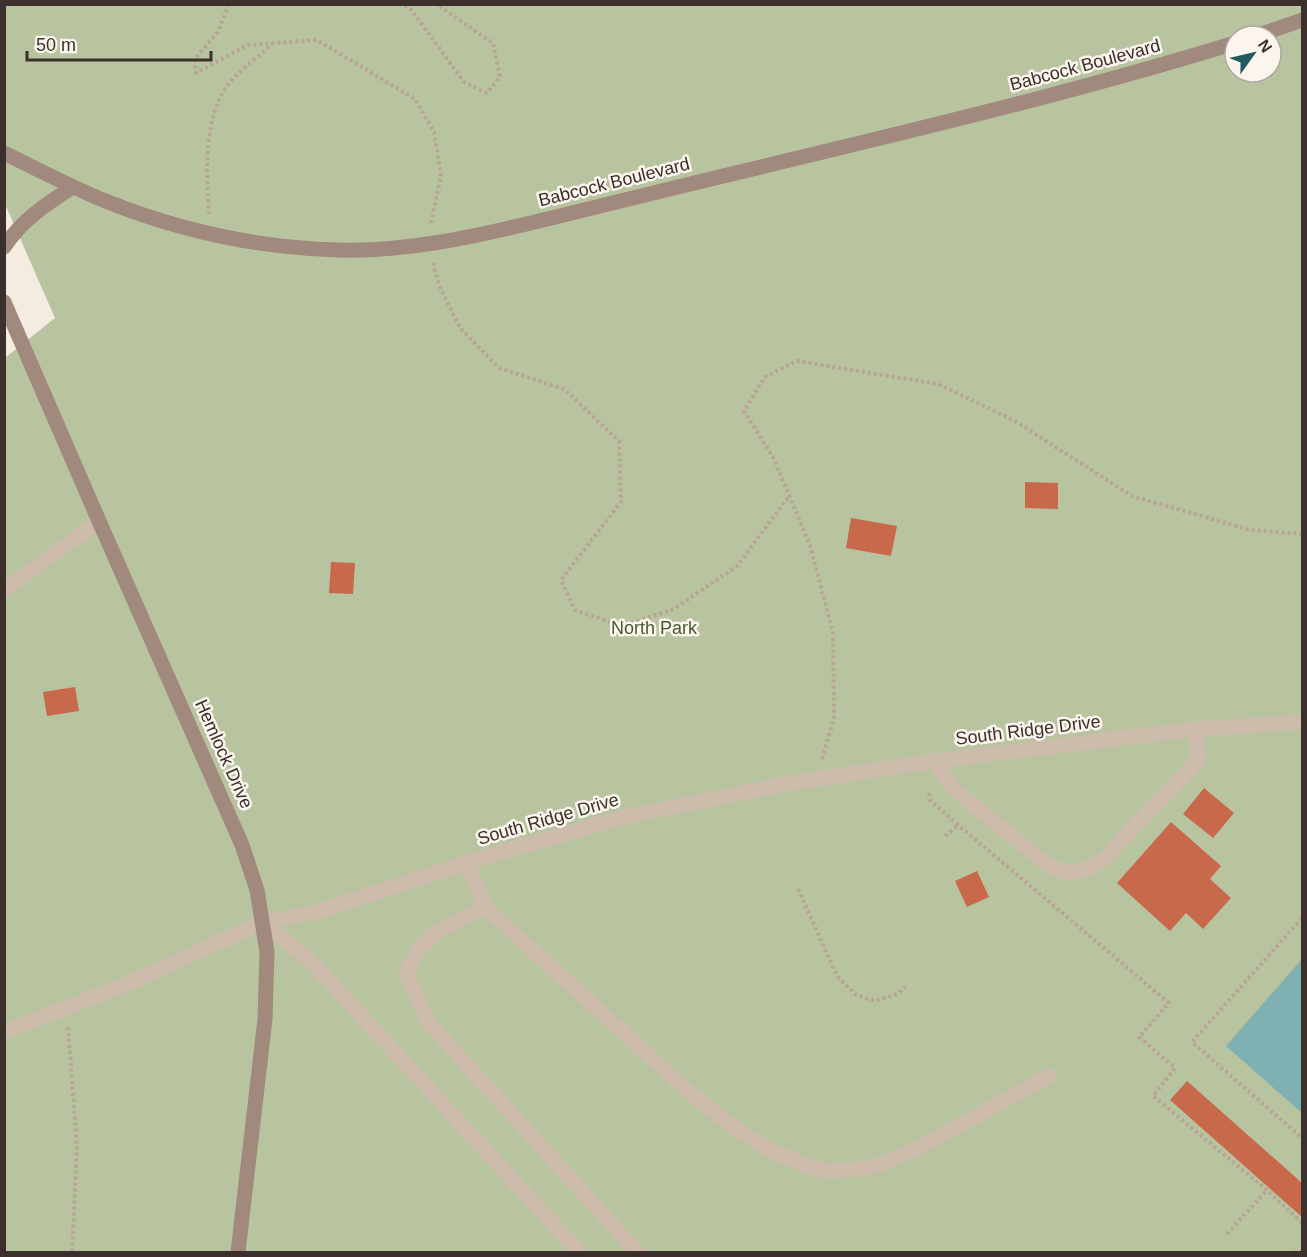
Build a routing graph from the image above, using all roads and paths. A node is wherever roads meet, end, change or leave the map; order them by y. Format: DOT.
graph roads {
  1 [pos="229,4"];
  2 [pos="399,4"];
  3 [pos="436,4"];
  4 [pos="1302,20"];
  5 [pos="1283,27"];
  6 [pos="273,44"];
  7 [pos="1223,46"];
  8 [pos="4,153"];
  9 [pos="73,187"];
  10 [pos="211,235"];
  11 [pos="428,243"];
  12 [pos="4,247"];
  13 [pos="4,302"];
  14 [pos="789,496"];
  15 [pos="99,521"];
  16 [pos="1302,534"];
  17 [pos="4,590"];
  18 [pos="1302,722"];
  19 [pos="1196,729"];
  20 [pos="934,761"];
  21 [pos="816,779"];
  22 [pos="928,793"];
  23 [pos="958,825"];
  24 [pos="945,836"];
  25 [pos="466,863"];
  26 [pos="798,890"];
  27 [pos="485,907"];
  28 [pos="1302,918"];
  29 [pos="263,922"];
  30 [pos="906,986"];
  31 [pos="66,1008"];
  32 [pos="4,1032"];
  33 [pos="1049,1076"];
  34 [pos="1302,1138"];
  35 [pos="1267,1190"];
  36 [pos="1302,1223"];
  37 [pos="1227,1234"];
  38 [pos="1302,1251"];
  39 [pos="72,1252"];
  40 [pos="238,1252"];
  41 [pos="579,1252"];
  42 [pos="637,1252"];
  43 [pos="1293,1252"];
  1 -- 6 [label="path"];
  2 -- 3 [label="path"];
  4 -- 5 [label="main road"];
  6 -- 10 [label="path"];
  6 -- 11 [label="path"];
  7 -- 11 [label="main road, Babcock Boulevard"];
  8 -- 9 [label="main road, Babcock Boulevard"];
  9 -- 10 [label="main road, Babcock Boulevard"];
  9 -- 12 [label="main road"];
  10 -- 11 [label="main road, Babcock Boulevard"];
  11 -- 14 [label="path"];
  13 -- 15 [label="main road, Hemlock Drive"];
  14 -- 16 [label="path"];
  14 -- 21 [label="path"];
  15 -- 17 [label="street"];
  15 -- 29 [label="main road, Hemlock Drive"];
  18 -- 19 [label="street, South Ridge Drive"];
  19 -- 20 [label="street, South Ridge Drive"];
  19 -- 20 [label="street"];
  20 -- 21 [label="street, South Ridge Drive"];
  21 -- 25 [label="street, South Ridge Drive"];
  22 -- 23 [label="path"];
  23 -- 24 [label="path"];
  23 -- 35 [label="path"];
  25 -- 27 [label="street"];
  25 -- 29 [label="street, South Ridge Drive"];
  26 -- 30 [label="path"];
  27 -- 33 [label="street"];
  27 -- 42 [label="street"];
  28 -- 34 [label="path"];
  29 -- 31 [label="street, South Ridge Drive"];
  29 -- 40 [label="main road, Hemlock Drive"];
  29 -- 41 [label="street"];
  31 -- 32 [label="street, South Ridge Drive"];
  31 -- 39 [label="path"];
  35 -- 36 [label="path"];
  35 -- 37 [label="path"];
  38 -- 43 [label="path"];
}
